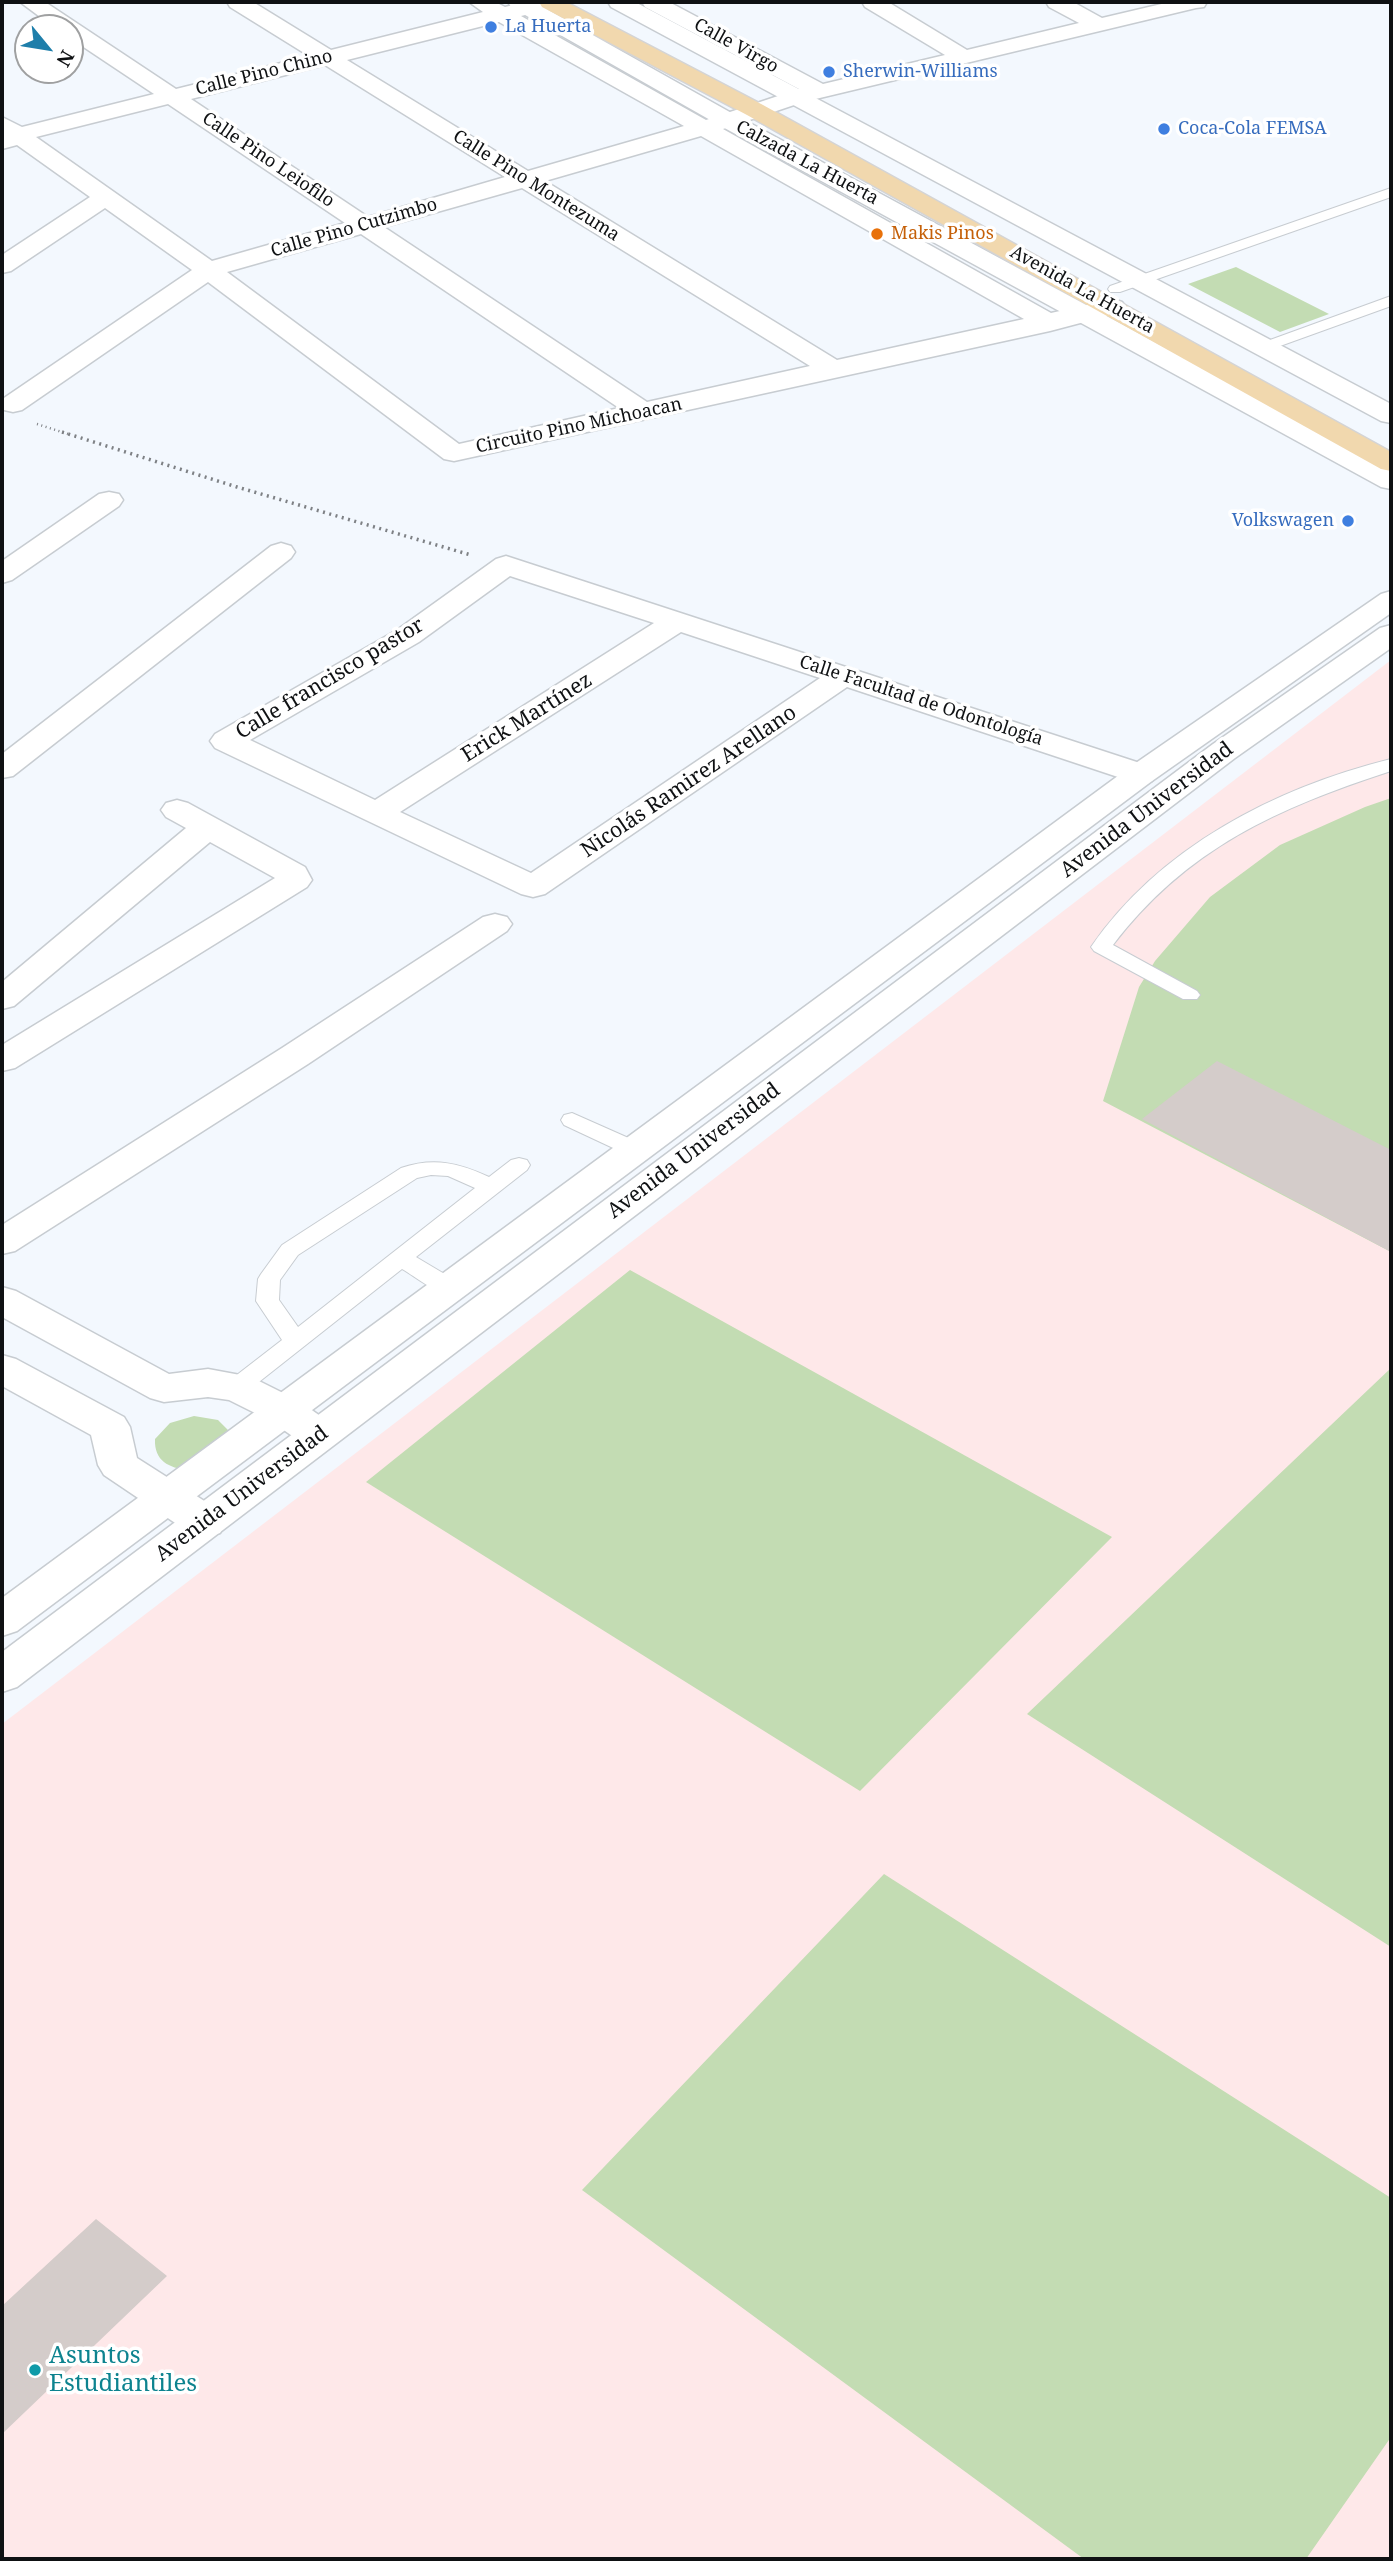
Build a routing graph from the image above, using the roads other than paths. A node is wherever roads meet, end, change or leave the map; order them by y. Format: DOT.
graph roads {
  1 [pos="32,2"];
  2 [pos="238,2"];
  3 [pos="480,2"];
  4 [pos="591,2"];
  5 [pos="619,2"];
  6 [pos="653,2"];
  7 [pos="873,2"];
  8 [pos="1057,2"];
  9 [pos="1196,2"];
  10 [pos="530,5"];
  11 [pos="1099,25"];
  12 [pos="326,57"];
  13 [pos="964,57"];
  14 [pos="172,96"];
  15 [pos="786,101"];
  16 [pos="717,123"];
  17 [pos="7,135"];
  18 [pos="524,179"];
  19 [pos="1391,192"];
  20 [pos="105,198"];
  21 [pos="364,224"];
  22 [pos="2,266"];
  23 [pos="208,270"];
  24 [pos="1139,281"];
  25 [pos="1114,298"];
  26 [pos="1391,301"];
  27 [pos="1086,314"];
  28 [pos="1050,323"];
  29 [pos="1264,347"];
  30 [pos="834,370"];
  31 [pos="13,404"];
  32 [pos="643,411"];
  33 [pos="1391,415"];
  34 [pos="1391,437"];
  35 [pos="1391,463"];
  36 [pos="1391,481"];
  37 [pos="109,500"];
  38 [pos="281,552"];
  39 [pos="506,565"];
  40 [pos="2,574"];
  41 [pos="1391,600"];
  42 [pos="689,624"];
  43 [pos="1391,634"];
  44 [pos="844,675"];
  45 [pos="2,730"];
  46 [pos="37,741"];
  47 [pos="1391,765"];
  48 [pos="2,769"];
  49 [pos="1141,774"];
  50 [pos="177,810"];
  51 [pos="376,813"];
  52 [pos="208,827"];
  53 [pos="533,887"];
  54 [pos="495,924"];
  55 [pos="1190,995"];
  56 [pos="2,999"];
  57 [pos="2,1060"];
  58 [pos="572,1119"];
  59 [pos="634,1149"];
  60 [pos="519,1165"];
  61 [pos="491,1187"];
  62 [pos="2,1241"];
  63 [pos="400,1258"];
  64 [pos="450,1287"];
  65 [pos="2,1300"];
  66 [pos="295,1341"];
  67 [pos="2,1369"];
  68 [pos="237,1387"];
  69 [pos="285,1410"];
  70 [pos="319,1435"];
  71 [pos="164,1497"];
  72 [pos="205,1522"];
  73 [pos="2,1620"];
  74 [pos="2,1675"];
  1 -- 14 [label="street, Calle Pino Leiofilo"];
  2 -- 12 [label="street, Calle Pino Montezuma"];
  3 -- 10 [label="street, Calzada La Huerta"];
  4 -- 15 [label="main road, Avenida La Huerta"];
  5 -- 15 [label="street"];
  6 -- 15 [label="street, Calle Virgo"];
  7 -- 13 [label="street"];
  8 -- 11 [label="street"];
  9 -- 11 [label="street, Calle Pino Cutzimbo"];
  10 -- 12 [label="street, Calle Pino Chino"];
  10 -- 15 [label="main road, Avenida La Huerta"];
  10 -- 16 [label="street, Calzada La Huerta"];
  11 -- 13 [label="street, Calle Pino Cutzimbo"];
  12 -- 14 [label="street, Calle Pino Chino"];
  12 -- 18 [label="street, Calle Pino Montezuma"];
  13 -- 15 [label="street, Calle Pino Cutzimbo"];
  14 -- 17 [label="street, Calle Pino Chino"];
  14 -- 21 [label="street, Calle Pino Leiofilo"];
  15 -- 16 [label="street, Calle Pino Cutzimbo"];
  15 -- 24 [label="street"];
  15 -- 25 [label="main road, Avenida La Huerta"];
  16 -- 18 [label="street, Calle Pino Cutzimbo"];
  16 -- 27 [label="street, Calzada La Huerta"];
  16 -- 28 [label="street, Calzada La Huerta"];
  17 -- 20 [label="street, Circuito Pino Michoacan"];
  18 -- 21 [label="street, Calle Pino Cutzimbo"];
  18 -- 30 [label="street, Calle Pino Montezuma"];
  19 -- 24 [label="lane"];
  20 -- 22 [label="street"];
  20 -- 23 [label="street, Circuito Pino Michoacan"];
  21 -- 23 [label="street, Calle Pino Cutzimbo"];
  21 -- 32 [label="street, Calle Pino Leiofilo"];
  23 -- 31 [label="street, Calle Pino Cutzimbo"];
  23 -- 32 [label="street, Circuito Pino Michoacan"];
  24 -- 25 [label="lane"];
  24 -- 29 [label="street"];
  25 -- 27 [label="street, Circuito Pino Michoacan"];
  25 -- 34 [label="main road, Avenida La Huerta"];
  25 -- 35 [label="main road, Avenida La Huerta"];
  26 -- 29 [label="lane"];
  27 -- 28 [label="street, Circuito Pino Michoacan"];
  27 -- 36 [label="street, Calzada La Huerta"];
  28 -- 30 [label="street, Circuito Pino Michoacan"];
  29 -- 33 [label="street"];
  30 -- 32 [label="street, Circuito Pino Michoacan"];
  37 -- 40 [label="street"];
  38 -- 46 [label="street"];
  39 -- 42 [label="street, Calle Facultad de Odontología"];
  39 -- 51 [label="street, Calle francisco pastor"];
  41 -- 49 [label="street, Avenida Universidad"];
  42 -- 44 [label="street, Calle Facultad de Odontología"];
  42 -- 51 [label="street, Erick Martínez"];
  43 -- 70 [label="street, Avenida Universidad"];
  44 -- 49 [label="street, Calle Facultad de Odontología"];
  44 -- 53 [label="street, Nicolás Ramirez Arellano"];
  45 -- 46 [label="street"];
  46 -- 48 [label="street"];
  47 -- 55 [label="lane"];
  49 -- 59 [label="street, Avenida Universidad"];
  50 -- 52 [label="street"];
  51 -- 53 [label="street, Calle francisco pastor"];
  52 -- 56 [label="street"];
  52 -- 57 [label="street"];
  54 -- 62 [label="street"];
  58 -- 59 [label="lane"];
  59 -- 64 [label="street, Avenida Universidad"];
  60 -- 61 [label="lane"];
  61 -- 63 [label="lane"];
  61 -- 66 [label="lane"];
  63 -- 64 [label="lane"];
  63 -- 66 [label="lane"];
  64 -- 69 [label="street, Avenida Universidad"];
  65 -- 68 [label="street"];
  66 -- 68 [label="lane"];
  67 -- 71 [label="street"];
  68 -- 69 [label="street"];
  69 -- 70 [label="street"];
  69 -- 71 [label="street, Avenida Universidad"];
  70 -- 72 [label="street, Avenida Universidad"];
  71 -- 72 [label="street"];
  71 -- 73 [label="street, Avenida Universidad"];
  72 -- 74 [label="street, Avenida Universidad"];
}
